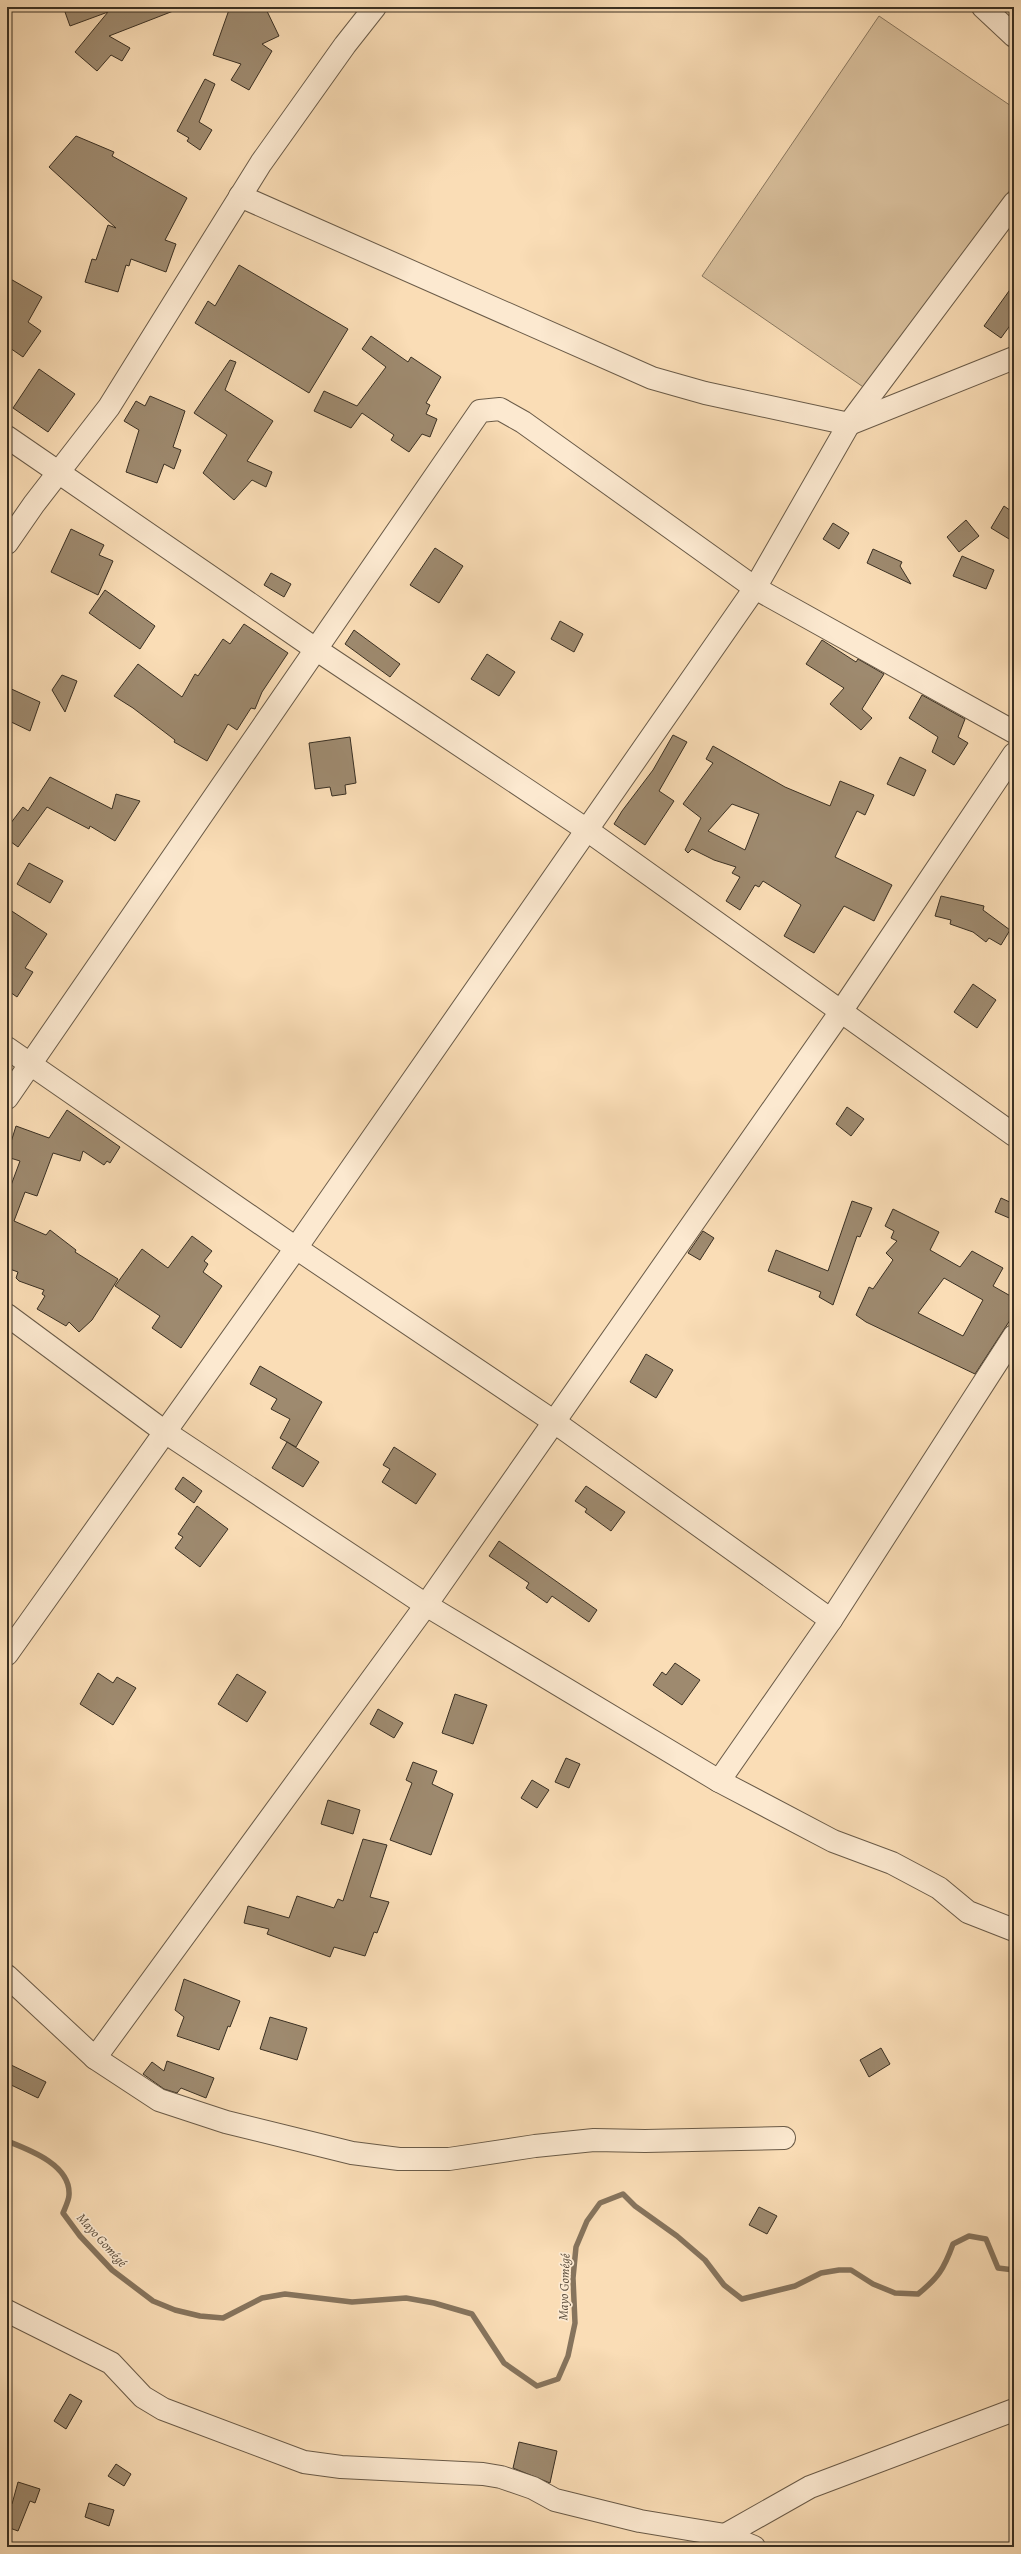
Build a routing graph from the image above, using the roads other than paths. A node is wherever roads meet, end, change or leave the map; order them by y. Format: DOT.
graph roads {
  1 [pos="375,7"];
  2 [pos="983,7"];
  3 [pos="1014,36"];
  4 [pos="240,196"];
  5 [pos="1014,203"];
  6 [pos="1014,358"];
  7 [pos="849,424"];
  8 [pos="7,437"];
  9 [pos="58,473"];
  10 [pos="7,543"];
  11 [pos="755,588"];
  12 [pos="317,650"];
  13 [pos="1014,732"];
  14 [pos="1014,754"];
  15 [pos="587,830"];
  16 [pos="842,1010"];
  17 [pos="7,1048"];
  18 [pos="31,1064"];
  19 [pos="7,1098"];
  20 [pos="1014,1135"];
  21 [pos="296,1248"];
  22 [pos="7,1315"];
  23 [pos="1014,1336"];
  24 [pos="553,1421"];
  25 [pos="165,1432"];
  26 [pos="426,1605"];
  27 [pos="831,1620"];
  28 [pos="7,1654"];
  29 [pos="719,1782"];
  30 [pos="1014,1930"];
  31 [pos="7,1976"];
  32 [pos="95,2058"];
  33 [pos="784,2138"];
  34 [pos="7,2311"];
  35 [pos="1014,2410"];
  36 [pos="725,2535"];
  37 [pos="754,2547"];
  1 -- 4 [label="street"];
  2 -- 3 [label="street"];
  4 -- 7 [label="street"];
  4 -- 9 [label="street"];
  5 -- 7 [label="street"];
  6 -- 7 [label="street"];
  7 -- 11 [label="street"];
  8 -- 9 [label="street"];
  9 -- 10 [label="street"];
  9 -- 12 [label="street"];
  11 -- 12 [label="street"];
  11 -- 13 [label="street"];
  11 -- 15 [label="street"];
  12 -- 15 [label="street"];
  12 -- 18 [label="street"];
  14 -- 16 [label="street"];
  15 -- 16 [label="street"];
  15 -- 21 [label="street"];
  16 -- 20 [label="street"];
  16 -- 24 [label="street"];
  17 -- 18 [label="street"];
  18 -- 19 [label="street"];
  18 -- 21 [label="street"];
  21 -- 24 [label="street"];
  21 -- 25 [label="street"];
  22 -- 25 [label="street"];
  23 -- 27 [label="street"];
  24 -- 26 [label="street"];
  24 -- 27 [label="street"];
  25 -- 26 [label="street"];
  25 -- 28 [label="street"];
  26 -- 29 [label="street"];
  26 -- 32 [label="street"];
  27 -- 29 [label="street"];
  29 -- 30 [label="street"];
  31 -- 32 [label="street"];
  32 -- 33 [label="street"];
  34 -- 36 [label="street"];
  35 -- 36 [label="street"];
  36 -- 37 [label="street"];
}
